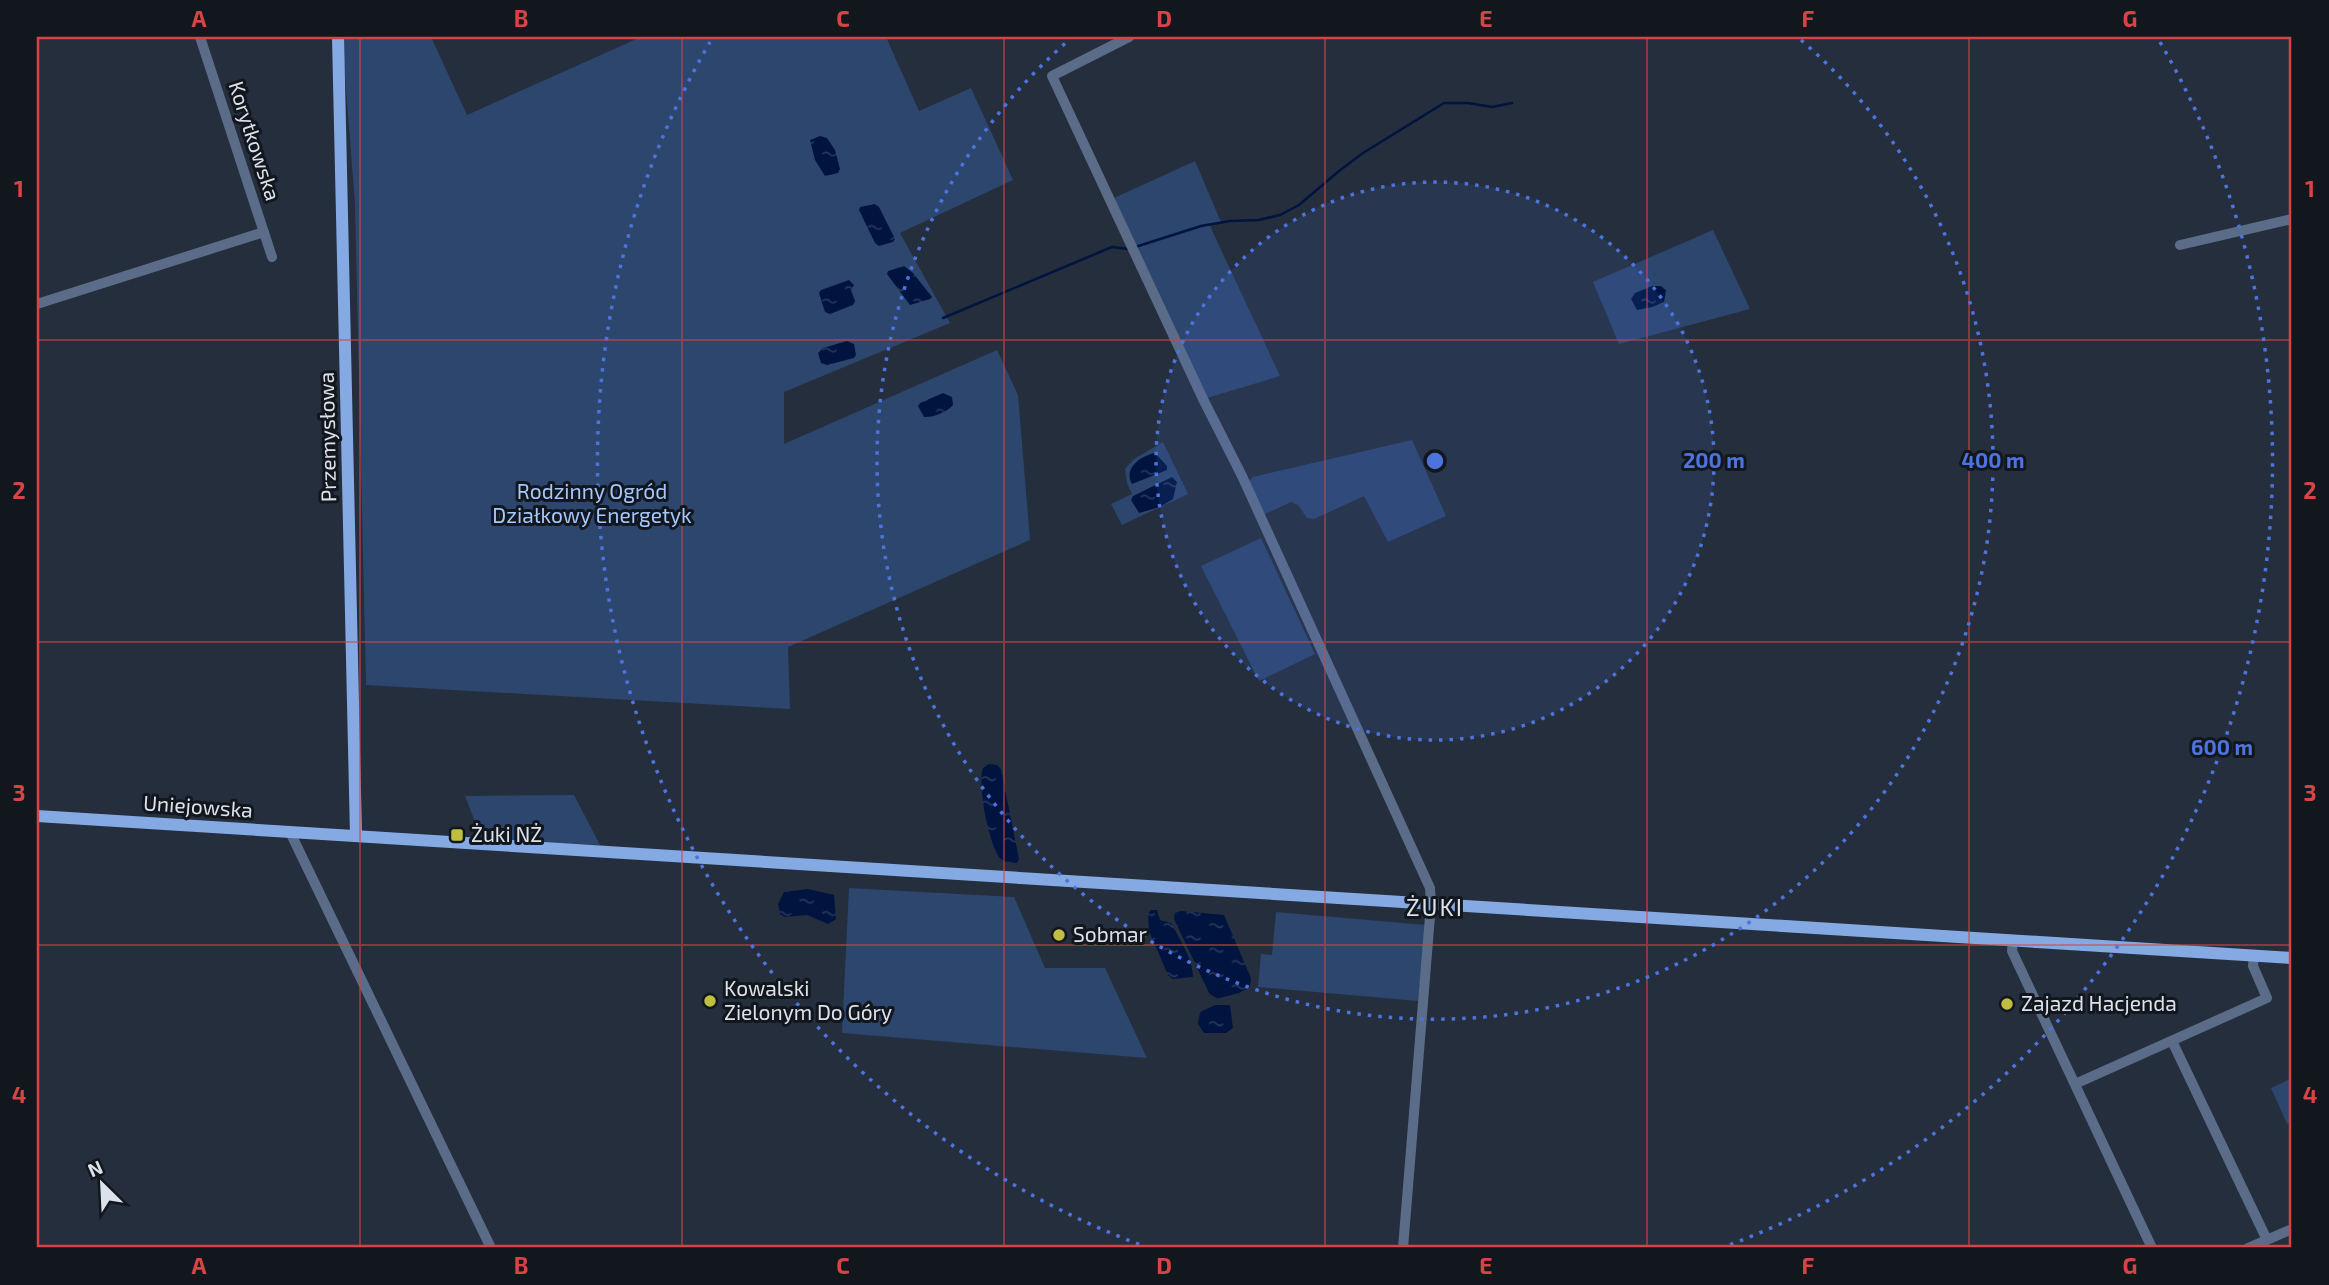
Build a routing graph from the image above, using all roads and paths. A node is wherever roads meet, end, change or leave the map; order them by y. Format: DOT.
graph roads {
  1 [pos="200,37"];
  2 [pos="338,37"];
  3 [pos="1129,37"];
  4 [pos="2292,219"];
  5 [pos="264,232"];
  6 [pos="2180,245"];
  7 [pos="272,257"];
  8 [pos="37,304"];
  9 [pos="37,816"];
  10 [pos="290,832"];
  11 [pos="356,836"];
  12 [pos="1431,904"];
  13 [pos="2012,940"];
  14 [pos="2254,956"];
  15 [pos="2292,958"];
  16 [pos="2172,1041"];
  17 [pos="2075,1084"];
  18 [pos="2292,1228"];
  19 [pos="2258,1245"];
  20 [pos="491,1248"];
  21 [pos="1403,1248"];
  22 [pos="2152,1248"];
  1 -- 5 [label="street, Korytkowska"];
  2 -- 11 [label="main road, Przemysłowa"];
  3 -- 12 [label="street"];
  4 -- 6 [label="street"];
  5 -- 7 [label="street, Korytkowska"];
  5 -- 8 [label="street"];
  9 -- 10 [label="main road, Uniejowska"];
  10 -- 11 [label="main road, Uniejowska"];
  10 -- 20 [label="street"];
  11 -- 12 [label="main road, Uniejowska"];
  12 -- 13 [label="main road, Uniejowska"];
  12 -- 21 [label="street"];
  13 -- 14 [label="main road, Uniejowska"];
  13 -- 17 [label="street"];
  14 -- 15 [label="main road, Uniejowska"];
  14 -- 16 [label="street"];
  16 -- 17 [label="street"];
  16 -- 19 [label="street"];
  17 -- 22 [label="street"];
  18 -- 19 [label="street"];
}
